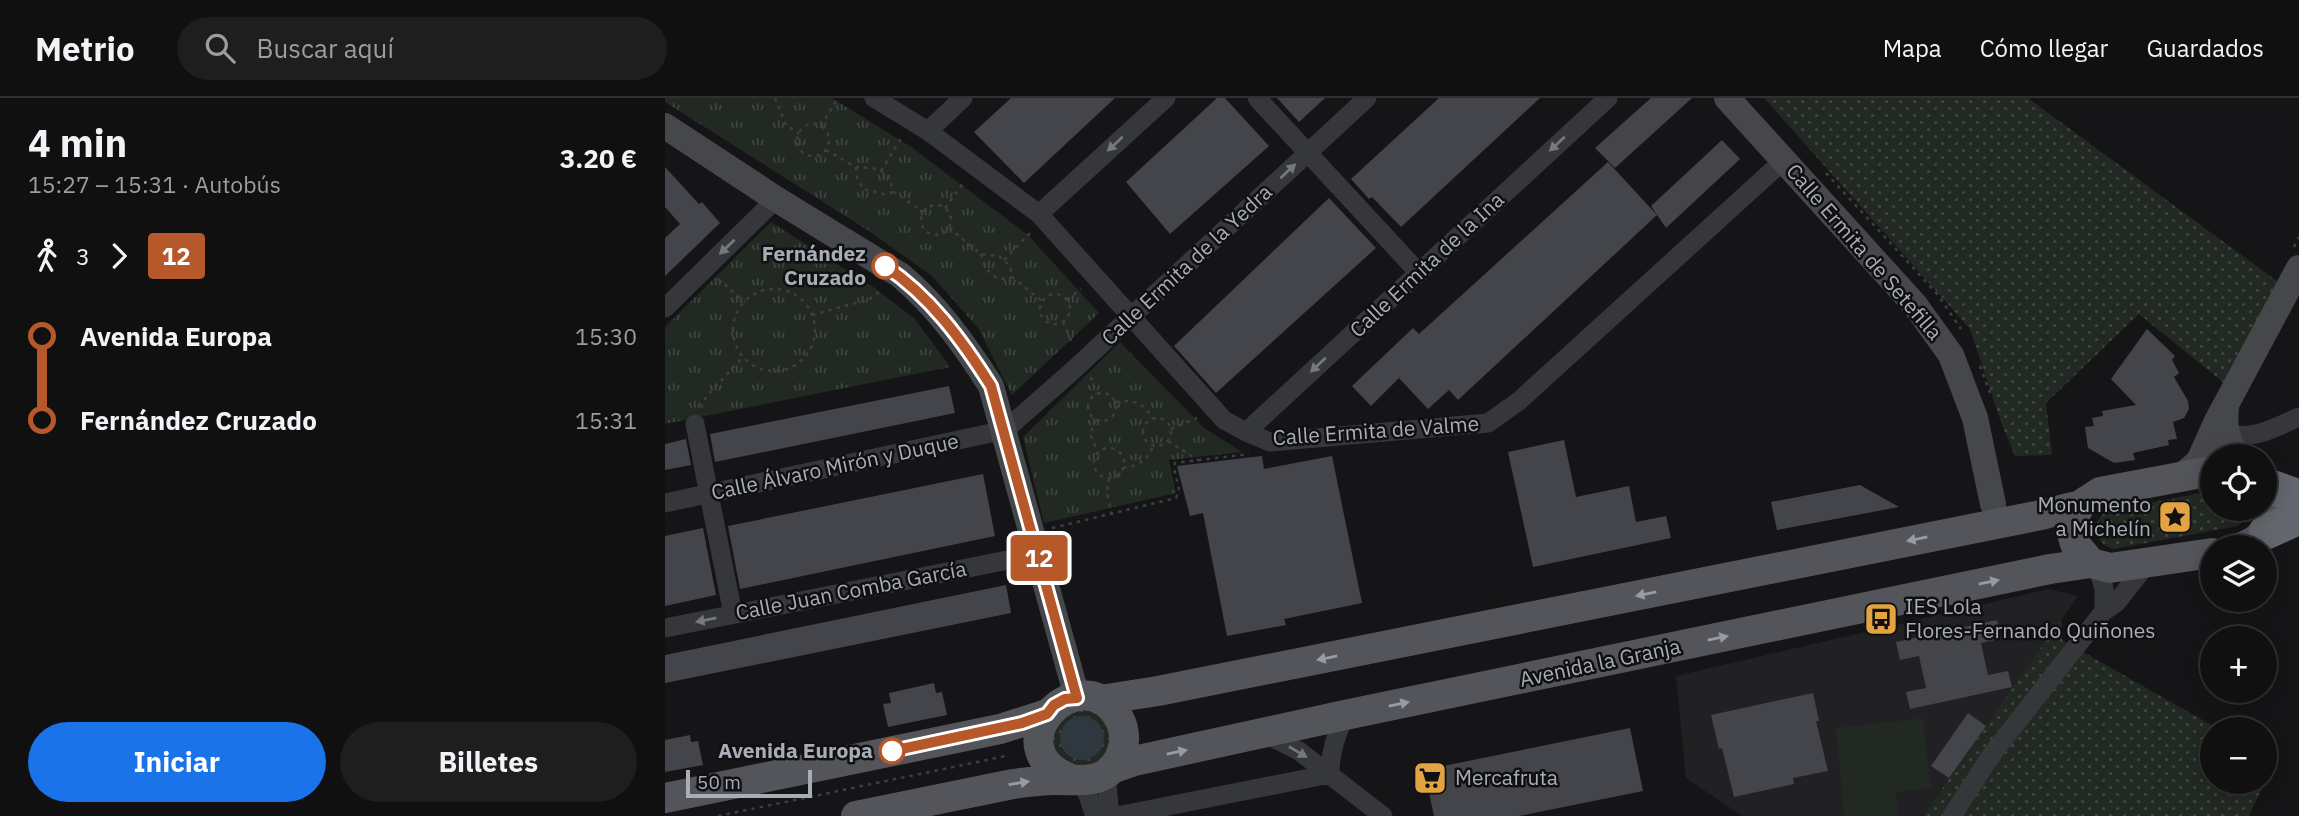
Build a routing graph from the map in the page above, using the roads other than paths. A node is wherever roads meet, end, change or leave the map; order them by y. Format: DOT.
graph roads {
  1 [pos="874,98"];
  2 [pos="963,98"];
  3 [pos="1166,98"];
  4 [pos="1258,98"];
  5 [pos="1367,98"];
  6 [pos="1608,98"];
  7 [pos="1727,98"];
  8 [pos="919,126"];
  9 [pos="668,134"];
  10 [pos="1308,153"];
  11 [pos="1784,160"];
  12 [pos="776,199"];
  13 [pos="1041,217"];
  14 [pos="2296,259"];
  15 [pos="1419,273"];
  16 [pos="665,308"];
  17 [pos="1130,317"];
  18 [pos="2226,405"];
  19 [pos="2299,417"];
  20 [pos="695,424"];
  21 [pos="1005,430"];
  22 [pos="2226,433"];
  23 [pos="1252,435"];
  24 [pos="2258,435"];
  25 [pos="2230,444"];
  26 [pos="2253,444"];
  27 [pos="2200,473"];
  28 [pos="2182,477"];
  29 [pos="2278,488"];
  30 [pos="708,495"];
  31 [pos="665,503"];
  32 [pos="2080,505"];
  33 [pos="1985,516"];
  34 [pos="2299,517"];
  35 [pos="2256,535"];
  36 [pos="2262,535"];
  37 [pos="1035,543"];
  38 [pos="2200,554"];
  39 [pos="2094,564"];
  40 [pos="2147,564"];
  41 [pos="2104,611"];
  42 [pos="733,614"];
  43 [pos="665,628"];
  44 [pos="1088,699"];
  45 [pos="1047,714"];
  46 [pos="1345,715"];
  47 [pos="1263,733"];
  48 [pos="1330,774"];
  49 [pos="1093,776"];
  50 [pos="974,792"];
  51 [pos="665,798"];
  52 [pos="856,816"];
  53 [pos="950,816"];
  54 [pos="1095,816"];
  55 [pos="1109,816"];
  56 [pos="1117,816"];
  57 [pos="1383,816"];
  58 [pos="1952,816"];
  1 -- 8 [label="street, Calle Ermita de Valme"];
  2 -- 8 [label="street"];
  3 -- 13 [label="street, one-way"];
  4 -- 10 [label="street"];
  5 -- 10 [label="street, Calle Ermita de la Yedra"];
  6 -- 15 [label="street, Calle Ermita de la Ina, one-way"];
  7 -- 11 [label="street, Calle Ermita de Setefilla"];
  8 -- 13 [label="street, Calle Ermita de Valme"];
  9 -- 12 [label="street"];
  10 -- 15 [label="street"];
  17 -- 10 [label="street, Calle Ermita de la Yedra, one-way"];
  11 -- 23 [label="street, Calle Ermita de Valme"];
  11 -- 33 [label="street, Calle Ermita de Setefilla"];
  12 -- 16 [label="street, one-way"];
  12 -- 21 [label="street"];
  13 -- 17 [label="street, Calle Ermita de Valme"];
  14 -- 18 [label="street"];
  15 -- 23 [label="street, Calle Ermita de la Ina, one-way"];
  17 -- 21 [label="street, Calle Ermita de la Yedra"];
  17 -- 23 [label="street, Calle Ermita de Valme"];
  18 -- 22 [label="street"];
  18 -- 28 [label="street"];
  19 -- 24 [label="street"];
  20 -- 30 [label="street"];
  21 -- 30 [label="street, Calle Álvaro Mirón y Duque"];
  21 -- 37 [label="street"];
  22 -- 24 [label="street"];
  22 -- 25 [label="street"];
  24 -- 26 [label="street"];
  27 -- 28 [label="main road"];
  28 -- 32 [label="main road"];
  29 -- 35 [label="main road"];
  30 -- 31 [label="street, Calle Álvaro Mirón y Duque"];
  30 -- 42 [label="street"];
  32 -- 33 [label="main road"];
  32 -- 39 [label="main road"];
  33 -- 44 [label="main road, one-way"];
  34 -- 36 [label="highway"];
  37 -- 42 [label="street, Calle Juan Comba García"];
  37 -- 44 [label="street"];
  38 -- 40 [label="main road, Avenida la Granja"];
  39 -- 40 [label="main road, Avenida la Granja"];
  39 -- 41 [label="street"];
  46 -- 39 [label="main road, Avenida la Granja, one-way"];
  40 -- 41 [label="street"];
  41 -- 58 [label="street"];
  42 -- 43 [label="street, Calle Juan Comba García, one-way"];
  44 -- 45 [label="main road"];
  44 -- 49 [label="main road"];
  45 -- 49 [label="main road"];
  45 -- 51 [label="main road"];
  46 -- 47 [label="main road, Avenida la Granja"];
  46 -- 48 [label="street"];
  47 -- 48 [label="street, one-way"];
  49 -- 47 [label="main road, Avenida la Granja, one-way"];
  48 -- 56 [label="street"];
  48 -- 57 [label="street"];
  50 -- 49 [label="main road, Avenida la Granja, one-way"];
  49 -- 54 [label="street"];
  49 -- 55 [label="street"];
  50 -- 52 [label="main road, Avenida la Granja"];
  50 -- 53 [label="street"];
}
